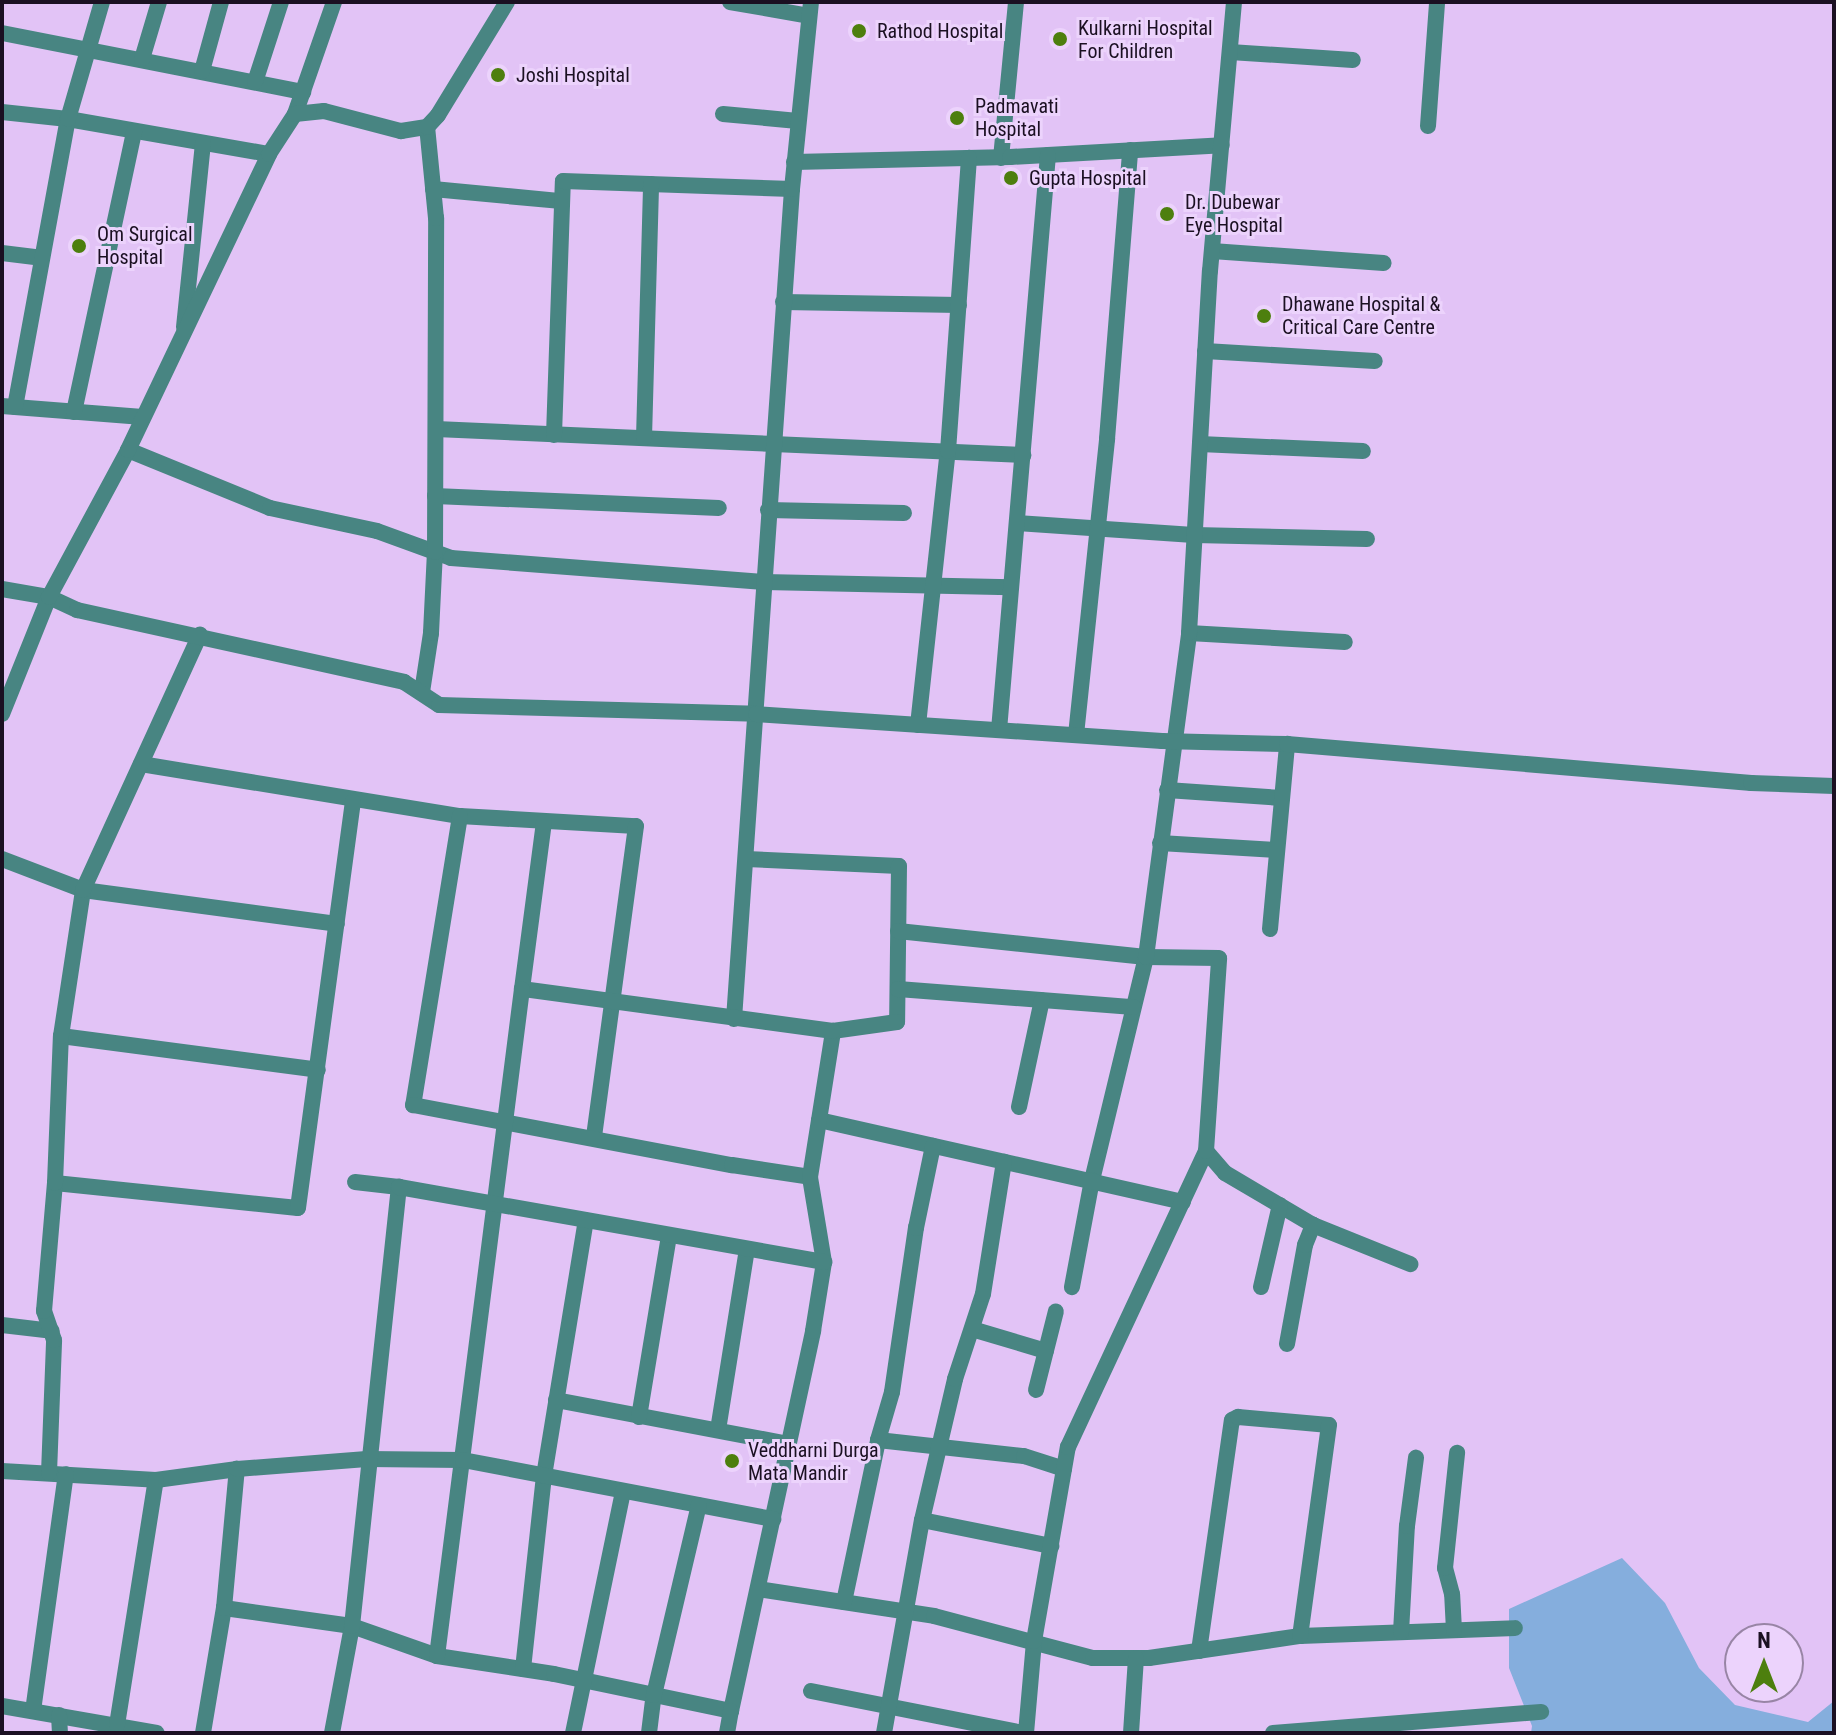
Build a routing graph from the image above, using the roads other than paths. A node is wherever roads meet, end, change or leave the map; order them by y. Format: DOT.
graph roads {
  1 [pos="102,2"];
  2 [pos="159,2"];
  3 [pos="221,2"];
  4 [pos="281,2"];
  5 [pos="334,2"];
  6 [pos="507,2"];
  7 [pos="730,2"];
  8 [pos="1016,2"];
  9 [pos="1234,2"];
  10 [pos="1437,2"];
  11 [pos="810,9"];
  12 [pos="2,33"];
  13 [pos="89,50"];
  14 [pos="1230,52"];
  15 [pos="142,59"];
  16 [pos="1353,60"];
  17 [pos="202,71"];
  18 [pos="255,82"];
  19 [pos="303,92"];
  20 [pos="2,112"];
  21 [pos="295,114"];
  22 [pos="723,114"];
  23 [pos="68,119"];
  24 [pos="798,121"];
  25 [pos="1428,126"];
  26 [pos="427,127"];
  27 [pos="134,131"];
  28 [pos="203,143"];
  29 [pos="1222,145"];
  30 [pos="1130,150"];
  31 [pos="269,154"];
  32 [pos="1048,155"];
  33 [pos="969,158"];
  34 [pos="1001,158"];
  35 [pos="794,162"];
  36 [pos="651,184"];
  37 [pos="433,189"];
  38 [pos="792,189"];
  39 [pos="561,201"];
  40 [pos="1212,251"];
  41 [pos="2,253"];
  42 [pos="41,258"];
  43 [pos="1384,263"];
  44 [pos="783,302"];
  45 [pos="959,305"];
  46 [pos="184,327"];
  47 [pos="1205,351"];
  48 [pos="1375,361"];
  49 [pos="8,406"];
  50 [pos="74,412"];
  51 [pos="143,417"];
  52 [pos="436,429"];
  53 [pos="554,435"];
  54 [pos="644,438"];
  55 [pos="773,444"];
  56 [pos="1200,444"];
  57 [pos="128,450"];
  58 [pos="948,451"];
  59 [pos="1363,451"];
  60 [pos="1023,455"];
  61 [pos="435,496"];
  62 [pos="719,508"];
  63 [pos="768,510"];
  64 [pos="904,513"];
  65 [pos="1017,523"];
  66 [pos="1098,530"];
  67 [pos="1194,535"];
  68 [pos="1367,539"];
  69 [pos="435,552"];
  70 [pos="764,582"];
  71 [pos="933,584"];
  72 [pos="1011,587"];
  73 [pos="2,589"];
  74 [pos="49,597"];
  75 [pos="1189,633"];
  76 [pos="200,635"];
  77 [pos="1345,642"];
  78 [pos="422,692"];
  79 [pos="2,714"];
  80 [pos="756,714"];
  81 [pos="918,725"];
  82 [pos="999,730"];
  83 [pos="1076,735"];
  84 [pos="1173,741"];
  85 [pos="1287,744"];
  86 [pos="141,764"];
  87 [pos="1834,786"];
  88 [pos="1167,790"];
  89 [pos="1282,798"];
  90 [pos="353,802"];
  91 [pos="460,816"];
  92 [pos="544,821"];
  93 [pos="1160,843"];
  94 [pos="1276,850"];
  95 [pos="2,859"];
  96 [pos="746,859"];
  97 [pos="83,890"];
  98 [pos="337,924"];
  99 [pos="1270,929"];
  100 [pos="898,931"];
  101 [pos="1146,957"];
  102 [pos="522,989"];
  103 [pos="898,989"];
  104 [pos="1042,1000"];
  105 [pos="612,1001"];
  106 [pos="1133,1007"];
  107 [pos="734,1019"];
  108 [pos="833,1031"];
  109 [pos="61,1036"];
  110 [pos="318,1070"];
  111 [pos="1019,1107"];
  112 [pos="819,1120"];
  113 [pos="504,1121"];
  114 [pos="594,1138"];
  115 [pos="933,1146"];
  116 [pos="1206,1151"];
  117 [pos="1004,1162"];
  118 [pos="810,1177"];
  119 [pos="1092,1180"];
  120 [pos="355,1182"];
  121 [pos="55,1183"];
  122 [pos="399,1187"];
  123 [pos="1183,1202"];
  124 [pos="493,1204"];
  125 [pos="1280,1205"];
  126 [pos="586,1220"];
  127 [pos="1313,1225"];
  128 [pos="669,1235"];
  129 [pos="747,1249"];
  130 [pos="824,1262"];
  131 [pos="1410,1264"];
  132 [pos="1072,1287"];
  133 [pos="1261,1287"];
  134 [pos="1056,1311"];
  135 [pos="2,1326"];
  136 [pos="972,1329"];
  137 [pos="52,1331"];
  138 [pos="1287,1344"];
  139 [pos="1046,1351"];
  140 [pos="1036,1390"];
  141 [pos="556,1400"];
  142 [pos="639,1417"];
  143 [pos="718,1430"];
  144 [pos="878,1440"];
  145 [pos="789,1444"];
  146 [pos="939,1448"];
  147 [pos="1457,1453"];
  148 [pos="1416,1458"];
  149 [pos="367,1459"];
  150 [pos="463,1460"];
  151 [pos="237,1469"];
  152 [pos="1064,1469"];
  153 [pos="2,1471"];
  154 [pos="57,1474"];
  155 [pos="544,1476"];
  156 [pos="156,1480"];
  157 [pos="623,1491"];
  158 [pos="699,1505"];
  159 [pos="773,1519"];
  160 [pos="922,1520"];
  161 [pos="1051,1546"];
  162 [pos="758,1589"];
  163 [pos="844,1602"];
  164 [pos="224,1608"];
  165 [pos="907,1612"];
  166 [pos="352,1626"];
  167 [pos="1515,1628"];
  168 [pos="1454,1630"];
  169 [pos="1401,1632"];
  170 [pos="1300,1636"];
  171 [pos="1034,1641"];
  172 [pos="1199,1651"];
  173 [pos="437,1656"];
  174 [pos="1136,1658"];
  175 [pos="523,1669"];
  176 [pos="582,1680"];
  177 [pos="811,1691"];
  178 [pos="654,1695"];
  179 [pos="2,1706"];
  180 [pos="888,1706"];
  181 [pos="33,1711"];
  182 [pos="731,1711"];
  183 [pos="1541,1712"];
  184 [pos="59,1715"];
  185 [pos="117,1725"];
  186 [pos="1348,1730"];
  187 [pos="60,1733"];
  188 [pos="157,1733"];
  189 [pos="203,1733"];
  190 [pos="332,1733"];
  191 [pos="573,1733"];
  192 [pos="649,1733"];
  193 [pos="727,1733"];
  194 [pos="884,1733"];
  195 [pos="1025,1733"];
  196 [pos="1131,1733"];
  197 [pos="1273,1733"];
  1 -- 13 [label="street"];
  2 -- 15 [label="street"];
  3 -- 17 [label="street"];
  4 -- 18 [label="street"];
  5 -- 19 [label="street"];
  6 -- 26 [label="street"];
  7 -- 11 [label="street"];
  8 -- 34 [label="street"];
  9 -- 14 [label="street"];
  10 -- 25 [label="street"];
  11 -- 24 [label="street"];
  12 -- 13 [label="street"];
  13 -- 15 [label="street"];
  13 -- 23 [label="street"];
  14 -- 16 [label="street"];
  14 -- 29 [label="street"];
  15 -- 17 [label="street"];
  17 -- 18 [label="street"];
  18 -- 19 [label="street"];
  19 -- 21 [label="street"];
  20 -- 23 [label="street"];
  21 -- 26 [label="street"];
  21 -- 31 [label="street"];
  22 -- 24 [label="street"];
  23 -- 27 [label="street"];
  23 -- 42 [label="street"];
  24 -- 35 [label="street"];
  26 -- 37 [label="street"];
  27 -- 28 [label="street"];
  27 -- 50 [label="street"];
  28 -- 31 [label="street"];
  28 -- 46 [label="street"];
  29 -- 30 [label="street"];
  29 -- 40 [label="street"];
  30 -- 32 [label="street"];
  30 -- 66 [label="street"];
  31 -- 46 [label="street"];
  32 -- 34 [label="street"];
  32 -- 60 [label="street"];
  33 -- 34 [label="street"];
  33 -- 35 [label="street"];
  33 -- 45 [label="street"];
  35 -- 38 [label="street"];
  36 -- 38 [label="street"];
  36 -- 39 [label="street"];
  36 -- 54 [label="street"];
  37 -- 39 [label="street"];
  37 -- 52 [label="street"];
  38 -- 44 [label="street"];
  39 -- 53 [label="street"];
  40 -- 43 [label="street"];
  40 -- 47 [label="street"];
  41 -- 42 [label="street"];
  42 -- 49 [label="street"];
  44 -- 45 [label="street"];
  44 -- 55 [label="street"];
  45 -- 58 [label="street"];
  46 -- 51 [label="street"];
  47 -- 48 [label="street"];
  47 -- 56 [label="street"];
  49 -- 50 [label="street"];
  50 -- 51 [label="street"];
  51 -- 57 [label="street"];
  52 -- 53 [label="street"];
  52 -- 61 [label="street"];
  53 -- 54 [label="street"];
  54 -- 55 [label="street"];
  55 -- 58 [label="street"];
  55 -- 63 [label="street"];
  56 -- 59 [label="street"];
  56 -- 67 [label="street"];
  57 -- 69 [label="street"];
  57 -- 74 [label="street"];
  58 -- 60 [label="street"];
  58 -- 71 [label="street"];
  60 -- 65 [label="street"];
  61 -- 62 [label="street"];
  61 -- 69 [label="street"];
  63 -- 64 [label="street"];
  63 -- 70 [label="street"];
  65 -- 66 [label="street"];
  65 -- 72 [label="street"];
  66 -- 67 [label="street"];
  66 -- 83 [label="street"];
  67 -- 68 [label="street"];
  67 -- 75 [label="street"];
  69 -- 70 [label="street"];
  69 -- 78 [label="street"];
  70 -- 71 [label="street"];
  70 -- 80 [label="street"];
  71 -- 72 [label="street"];
  71 -- 81 [label="street"];
  72 -- 82 [label="street"];
  73 -- 74 [label="street"];
  74 -- 76 [label="street"];
  74 -- 79 [label="street"];
  75 -- 77 [label="street"];
  75 -- 84 [label="street"];
  76 -- 78 [label="street"];
  76 -- 86 [label="street"];
  78 -- 80 [label="street"];
  80 -- 81 [label="street"];
  80 -- 96 [label="street"];
  81 -- 82 [label="street"];
  82 -- 83 [label="street"];
  83 -- 84 [label="street"];
  84 -- 85 [label="street"];
  84 -- 88 [label="street"];
  85 -- 87 [label="street"];
  85 -- 89 [label="street"];
  86 -- 90 [label="street"];
  86 -- 97 [label="street"];
  88 -- 89 [label="street"];
  88 -- 93 [label="street"];
  89 -- 94 [label="street"];
  90 -- 91 [label="street"];
  90 -- 98 [label="street"];
  91 -- 92 [label="street"];
  91 -- 113 [label="street"];
  92 -- 102 [label="street"];
  92 -- 105 [label="street"];
  93 -- 94 [label="street"];
  93 -- 101 [label="street"];
  94 -- 99 [label="street"];
  95 -- 97 [label="street"];
  96 -- 100 [label="street"];
  96 -- 107 [label="street"];
  97 -- 98 [label="street"];
  97 -- 109 [label="street"];
  98 -- 110 [label="street"];
  100 -- 101 [label="street"];
  100 -- 103 [label="street"];
  101 -- 106 [label="street"];
  101 -- 116 [label="street"];
  102 -- 105 [label="street"];
  102 -- 113 [label="street"];
  103 -- 104 [label="street"];
  103 -- 108 [label="street"];
  104 -- 106 [label="street"];
  104 -- 111 [label="street"];
  105 -- 107 [label="street"];
  105 -- 114 [label="street"];
  106 -- 119 [label="street"];
  107 -- 108 [label="street"];
  108 -- 112 [label="street"];
  109 -- 110 [label="street"];
  109 -- 121 [label="street"];
  110 -- 121 [label="street"];
  112 -- 115 [label="street"];
  112 -- 118 [label="street"];
  113 -- 114 [label="street"];
  113 -- 124 [label="street"];
  114 -- 118 [label="street"];
  115 -- 117 [label="street"];
  115 -- 144 [label="street"];
  116 -- 123 [label="street"];
  116 -- 125 [label="street"];
  117 -- 119 [label="street"];
  117 -- 136 [label="street"];
  118 -- 130 [label="street"];
  119 -- 123 [label="street"];
  119 -- 132 [label="street"];
  120 -- 122 [label="street"];
  121 -- 137 [label="street"];
  122 -- 124 [label="street"];
  122 -- 149 [label="street"];
  123 -- 152 [label="street"];
  124 -- 126 [label="street"];
  124 -- 150 [label="street"];
  125 -- 127 [label="street"];
  125 -- 133 [label="street"];
  126 -- 128 [label="street"];
  126 -- 141 [label="street"];
  127 -- 131 [label="street"];
  127 -- 138 [label="street"];
  128 -- 129 [label="street"];
  128 -- 142 [label="street"];
  129 -- 130 [label="street"];
  129 -- 143 [label="street"];
  130 -- 145 [label="street"];
  134 -- 139 [label="street"];
  135 -- 137 [label="street"];
  136 -- 139 [label="street"];
  136 -- 146 [label="street"];
  137 -- 154 [label="street"];
  139 -- 140 [label="street"];
  141 -- 142 [label="street"];
  141 -- 155 [label="street"];
  142 -- 143 [label="street"];
  143 -- 145 [label="street"];
  144 -- 146 [label="street"];
  144 -- 163 [label="street"];
  145 -- 159 [label="street"];
  146 -- 152 [label="street"];
  146 -- 160 [label="street"];
  147 -- 168 [label="street"];
  148 -- 169 [label="street"];
  149 -- 150 [label="street"];
  149 -- 151 [label="street"];
  149 -- 166 [label="street"];
  150 -- 155 [label="street"];
  150 -- 173 [label="street"];
  151 -- 156 [label="street"];
  151 -- 164 [label="street"];
  152 -- 161 [label="street"];
  153 -- 154 [label="street"];
  154 -- 156 [label="street"];
  154 -- 181 [label="street"];
  155 -- 157 [label="street"];
  155 -- 175 [label="street"];
  156 -- 185 [label="street"];
  157 -- 158 [label="street"];
  157 -- 176 [label="street"];
  158 -- 159 [label="street"];
  158 -- 178 [label="street"];
  159 -- 162 [label="street"];
  160 -- 161 [label="street"];
  160 -- 165 [label="street"];
  161 -- 171 [label="street"];
  162 -- 163 [label="street"];
  162 -- 182 [label="street"];
  163 -- 165 [label="street"];
  164 -- 166 [label="street"];
  164 -- 189 [label="street"];
  165 -- 171 [label="street"];
  165 -- 180 [label="street"];
  166 -- 173 [label="street"];
  166 -- 190 [label="street"];
  167 -- 168 [label="street"];
  168 -- 169 [label="street"];
  169 -- 170 [label="street"];
  170 -- 172 [label="street"];
  170 -- 172 [label="street"];
  171 -- 174 [label="street"];
  171 -- 195 [label="street"];
  172 -- 174 [label="street"];
  173 -- 175 [label="street"];
  174 -- 196 [label="street"];
  175 -- 176 [label="street"];
  176 -- 178 [label="street"];
  176 -- 191 [label="street"];
  177 -- 180 [label="street"];
  178 -- 182 [label="street"];
  178 -- 192 [label="street"];
  179 -- 181 [label="street"];
  180 -- 194 [label="street"];
  180 -- 195 [label="street"];
  181 -- 184 [label="street"];
  182 -- 193 [label="street"];
  183 -- 186 [label="street"];
  184 -- 185 [label="street"];
  184 -- 187 [label="street"];
  185 -- 188 [label="street"];
  186 -- 197 [label="street"];
}
